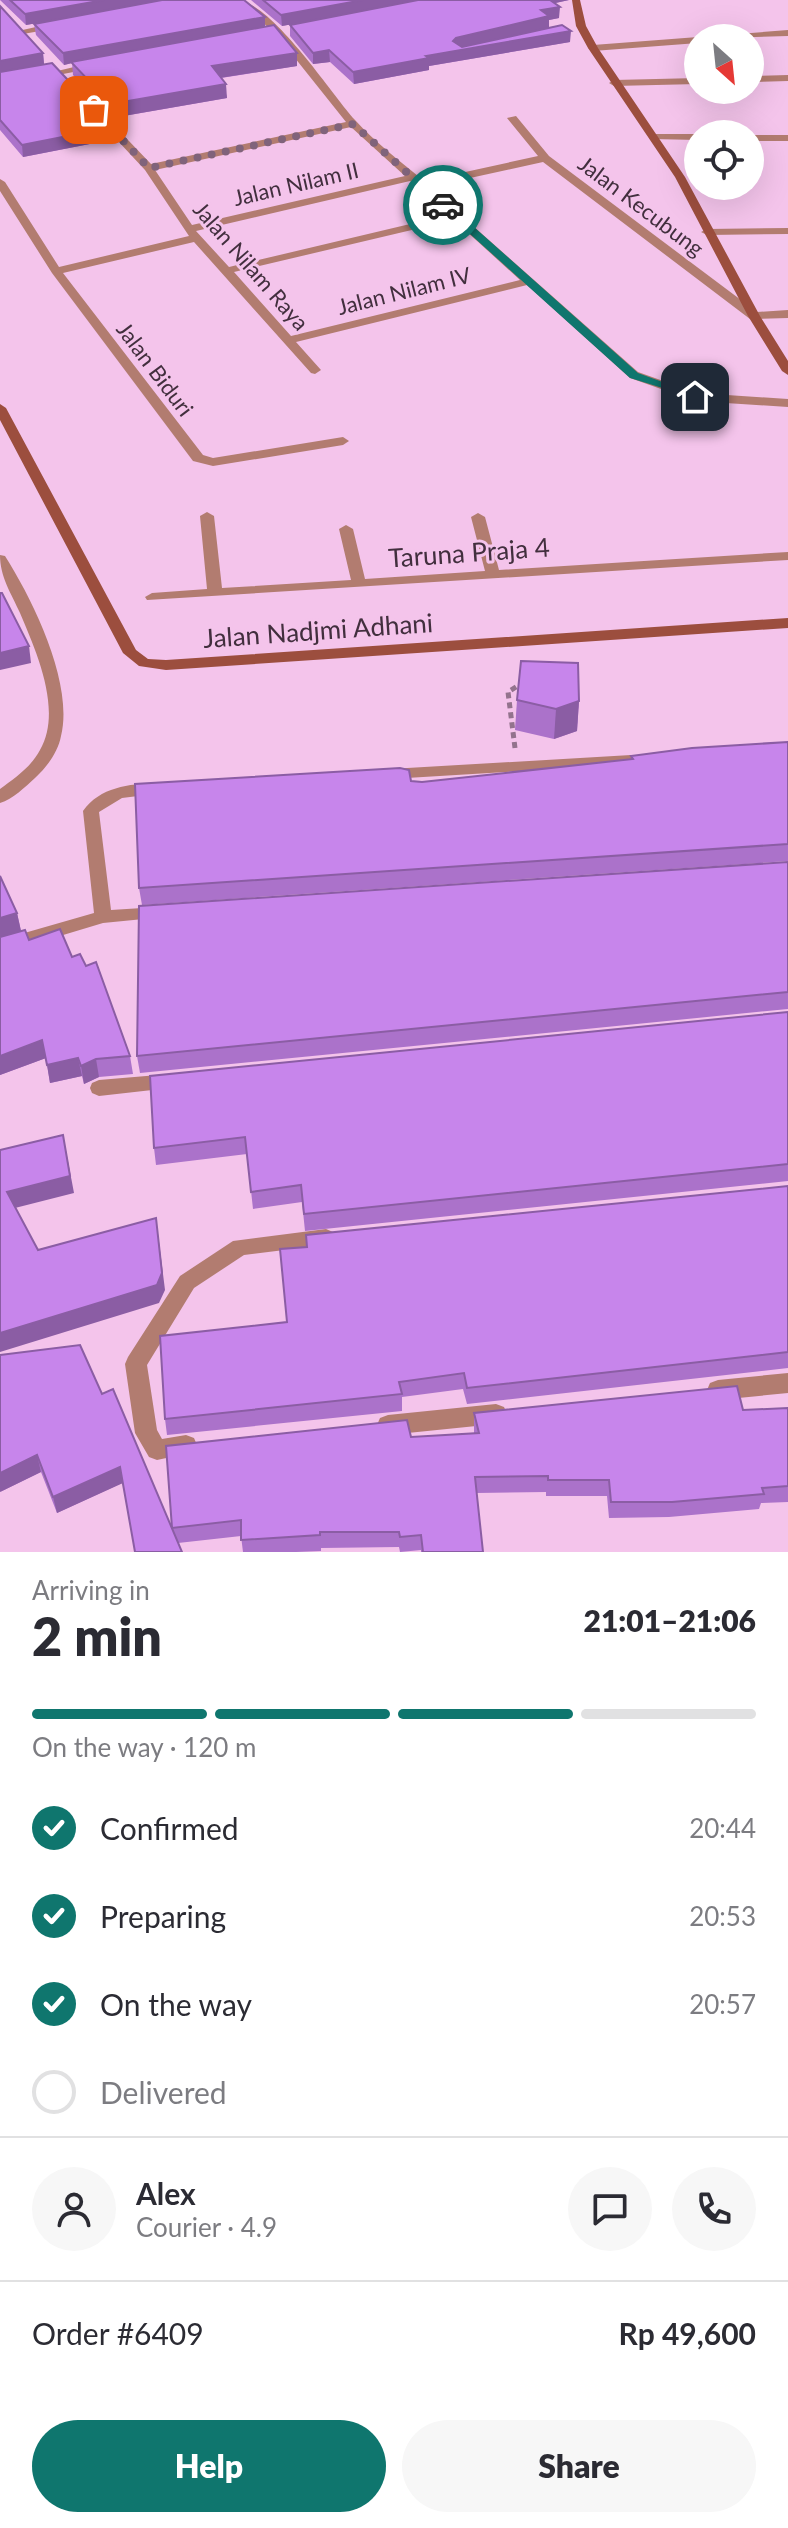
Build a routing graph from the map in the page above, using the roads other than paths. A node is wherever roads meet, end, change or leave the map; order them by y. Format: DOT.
graph roads {
  1 [pos="240,0"];
  2 [pos="576,0"];
  3 [pos="67,23"];
  4 [pos="581,26"];
  5 [pos="293,29"];
  6 [pos="566,29"];
  7 [pos="23,31"];
  8 [pos="278,31"];
  9 [pos="788,33"];
  10 [pos="262,34"];
  11 [pos="764,35"];
  12 [pos="684,41"];
  13 [pos="593,48"];
  14 [pos="105,63"];
  15 [pos="53,66"];
  16 [pos="41,71"];
  17 [pos="788,78"];
  18 [pos="764,79"];
  19 [pos="684,81"];
  20 [pos="614,83"];
  21 [pos="512,118"];
  22 [pos="353,124"];
  23 [pos="656,137"];
  24 [pos="684,137"];
  25 [pos="764,138"];
  26 [pos="788,138"];
  27 [pos="545,158"];
  28 [pos="149,168"];
  29 [pos="417,181"];
  30 [pos="0,182"];
  31 [pos="456,216"];
  32 [pos="788,231"];
  33 [pos="707,232"];
  34 [pos="192,234"];
  35 [pos="56,271"];
  36 [pos="226,271"];
  37 [pos="529,281"];
  38 [pos="788,314"];
  39 [pos="754,316"];
  40 [pos="288,340"];
  41 [pos="315,370"];
  42 [pos="788,371"];
  43 [pos="788,403"];
  44 [pos="0,408"];
  45 [pos="343,441"];
  46 [pos="207,516"];
  47 [pos="478,517"];
  48 [pos="346,529"];
  49 [pos="788,556"];
  50 [pos="0,559"];
  51 [pos="493,575"];
  52 [pos="359,584"];
  53 [pos="215,593"];
  54 [pos="152,597"];
  55 [pos="788,623"];
  56 [pos="645,759"];
  57 [pos="376,775"];
  58 [pos="172,788"];
  59 [pos="0,797"];
  60 [pos="183,911"];
  61 [pos="103,917"];
  62 [pos="0,947"];
  63 [pos="193,1079"];
  64 [pos="99,1088"];
  65 [pos="349,1236"];
  66 [pos="788,1383"];
  67 [pos="695,1393"];
  68 [pos="525,1411"];
  69 [pos="370,1427"];
  70 [pos="209,1442"];
  1 -- 8 [label="street"];
  2 -- 4 [label="main road"];
  3 -- 7 [label="street"];
  4 -- 6 [label="street"];
  4 -- 13 [label="main road"];
  5 -- 8 [label="street"];
  8 -- 10 [label="street"];
  8 -- 22 [label="street"];
  9 -- 11 [label="street"];
  12 -- 13 [label="street"];
  13 -- 20 [label="main road"];
  14 -- 15 [label="street"];
  15 -- 16 [label="street"];
  15 -- 28 [label="street, Jalan Nilam Raya"];
  17 -- 18 [label="street"];
  19 -- 20 [label="street"];
  20 -- 23 [label="main road"];
  21 -- 27 [label="street, Jalan Kecubung"];
  22 -- 28 [label="street"];
  22 -- 29 [label="street"];
  23 -- 24 [label="street"];
  23 -- 33 [label="main road"];
  25 -- 26 [label="street"];
  27 -- 29 [label="street, Jalan Nilam II"];
  27 -- 39 [label="street, Jalan Kecubung"];
  28 -- 34 [label="street, Jalan Nilam Raya"];
  29 -- 31 [label="street"];
  29 -- 34 [label="street, Jalan Nilam II"];
  30 -- 35 [label="street, Jalan Biduri"];
  31 -- 36 [label="street"];
  31 -- 37 [label="street"];
  32 -- 33 [label="street"];
  33 -- 39 [label="main road"];
  34 -- 35 [label="street, Jalan Nilam II"];
  34 -- 36 [label="street, Jalan Nilam Raya"];
  35 -- 45 [label="street, Jalan Biduri"];
  36 -- 40 [label="street, Jalan Nilam Raya"];
  37 -- 40 [label="street, Jalan Nilam IV"];
  37 -- 43 [label="street"];
  38 -- 39 [label="street"];
  39 -- 42 [label="main road"];
  40 -- 41 [label="street, Jalan Nilam Raya"];
  44 -- 55 [label="main road, Jalan Nadjmi Adhani"];
  46 -- 53 [label="street"];
  47 -- 51 [label="street"];
  48 -- 52 [label="street"];
  49 -- 51 [label="street, Taruna Praja 4"];
  50 -- 59 [label="street"];
  51 -- 52 [label="street, Taruna Praja 4"];
  52 -- 53 [label="street, Taruna Praja 4"];
  53 -- 54 [label="street, Taruna Praja 4"];
  56 -- 57 [label="street"];
  58 -- 61 [label="street"];
  60 -- 61 [label="street"];
  61 -- 62 [label="street"];
  63 -- 64 [label="street"];
  65 -- 70 [label="street"];
  66 -- 67 [label="street"];
  68 -- 69 [label="street"];
}
